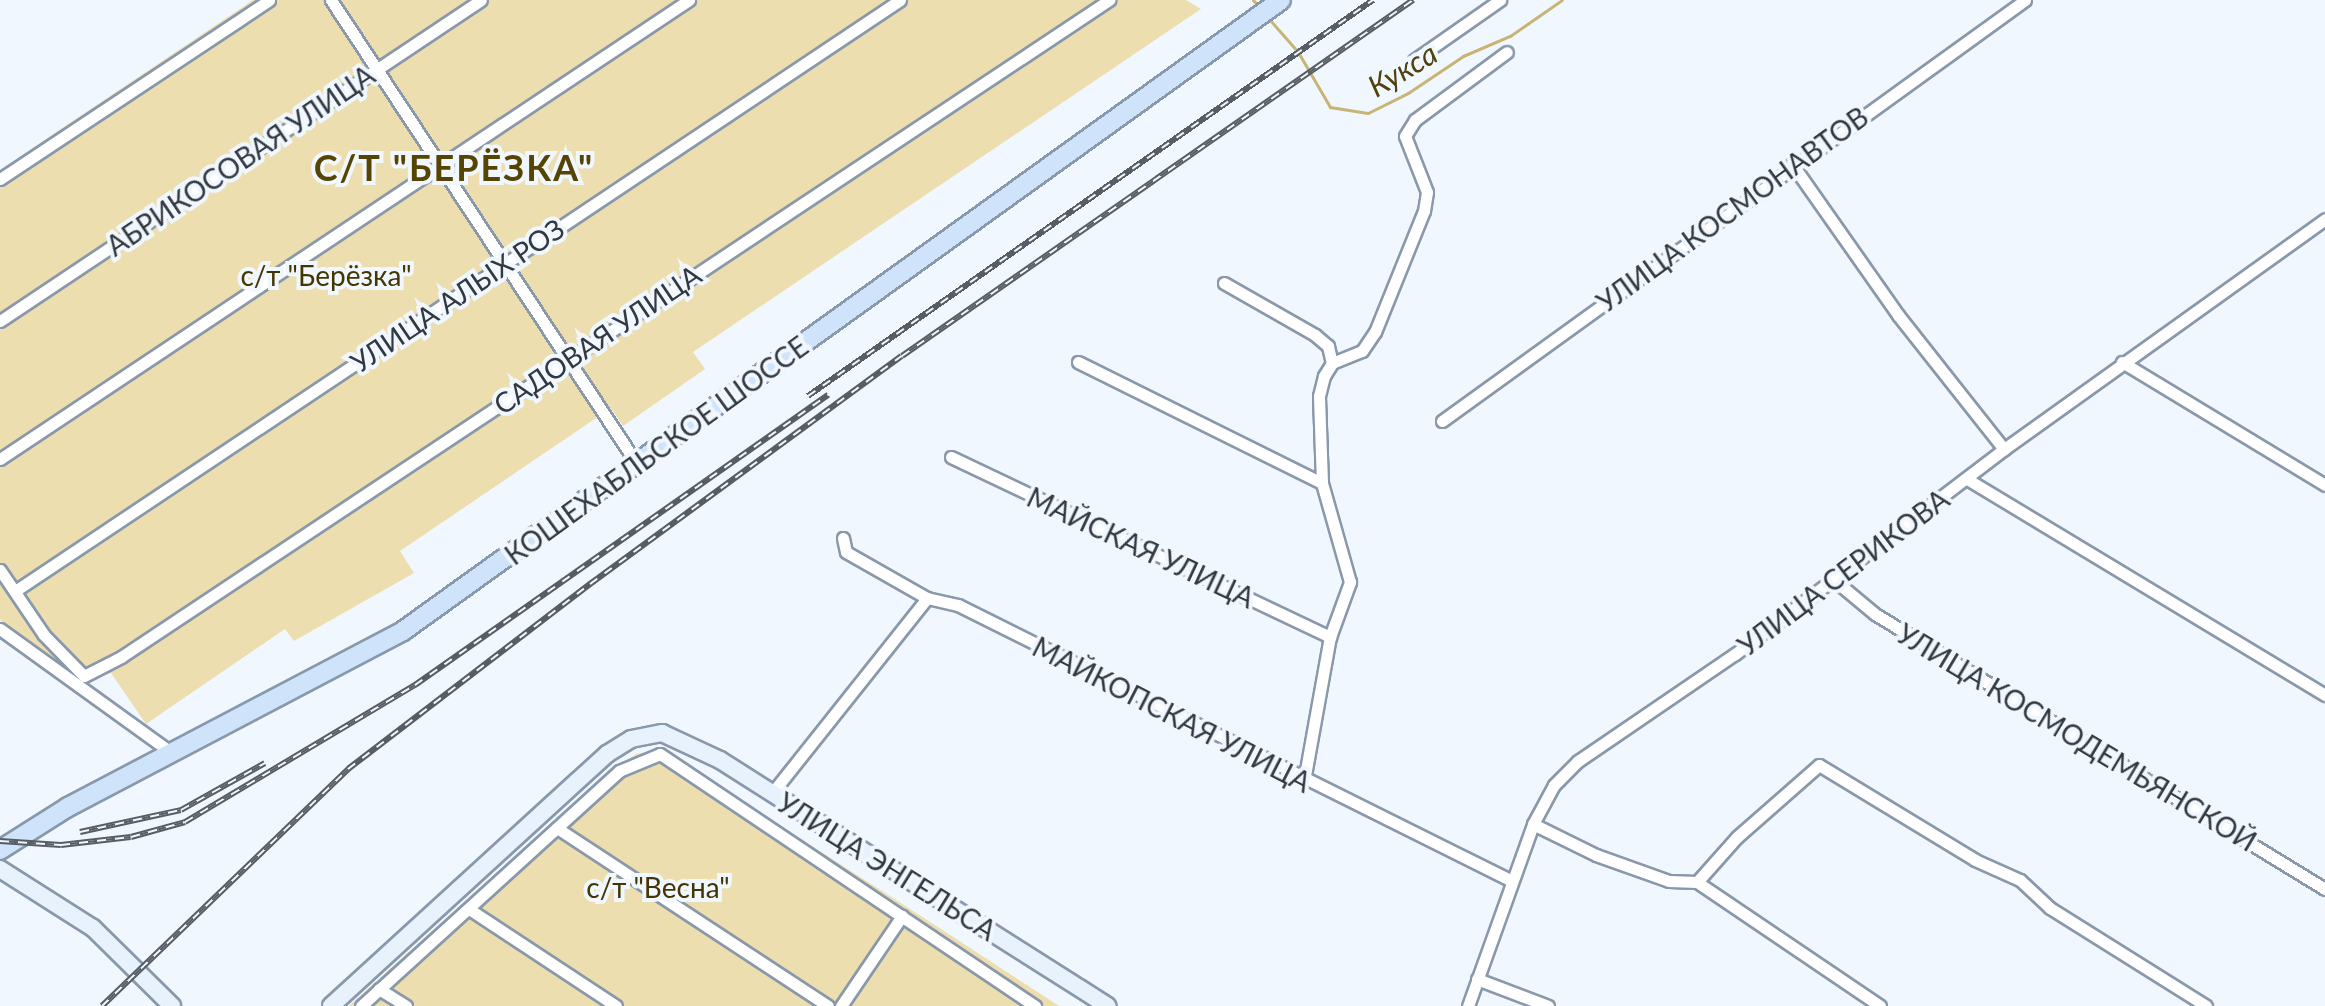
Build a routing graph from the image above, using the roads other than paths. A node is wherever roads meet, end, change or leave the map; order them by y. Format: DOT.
graph roads {
  1 [pos="269,0"];
  2 [pos="331,0"];
  3 [pos="481,0"];
  4 [pos="689,0"];
  5 [pos="900,0"];
  6 [pos="1109,0"];
  7 [pos="1281,0"];
  8 [pos="1500,0"];
  9 [pos="2025,0"];
  10 [pos="1507,52"];
  11 [pos="1414,60"];
  12 [pos="379,68"];
  13 [pos="1792,164"];
  14 [pos="443,165"];
  15 [pos="0,179"];
  16 [pos="2325,219"];
  17 [pos="508,261"];
  18 [pos="1224,283"];
  19 [pos="0,321"];
  20 [pos="571,357"];
  21 [pos="1078,362"];
  22 [pos="2122,362"];
  23 [pos="1332,363"];
  24 [pos="1442,421"];
  25 [pos="2004,449"];
  26 [pos="951,457"];
  27 [pos="0,459"];
  28 [pos="637,464"];
  29 [pos="1967,479"];
  30 [pos="1322,483"];
  31 [pos="2325,485"];
  32 [pos="843,538"];
  33 [pos="0,570"];
  34 [pos="1833,579"];
  35 [pos="15,591"];
  36 [pos="927,598"];
  37 [pos="0,629"];
  38 [pos="1330,637"];
  39 [pos="82,681"];
  40 [pos="2325,695"];
  41 [pos="172,753"];
  42 [pos="1304,781"];
  43 [pos="772,793"];
  44 [pos="1533,824"];
  45 [pos="557,828"];
  46 [pos="0,850"];
  47 [pos="0,869"];
  48 [pos="1512,881"];
  49 [pos="1697,882"];
  50 [pos="2325,889"];
  51 [pos="469,909"];
  52 [pos="902,916"];
  53 [pos="1477,979"];
  54 [pos="379,989"];
  55 [pos="172,1006"];
  56 [pos="331,1006"];
  57 [pos="361,1006"];
  58 [pos="406,1006"];
  59 [pos="616,1006"];
  60 [pos="828,1006"];
  61 [pos="841,1006"];
  62 [pos="1035,1006"];
  63 [pos="1108,1006"];
  64 [pos="1468,1006"];
  65 [pos="1548,1006"];
  66 [pos="1880,1006"];
  67 [pos="2206,1006"];
  1 -- 15 [label="street"];
  2 -- 12 [label="street"];
  3 -- 12 [label="street, АБРИКОСОВАЯ УЛИЦА"];
  4 -- 14 [label="street"];
  5 -- 17 [label="street, УЛИЦА АЛЫХ РОЗ"];
  6 -- 20 [label="street, САДОВАЯ УЛИЦА"];
  7 -- 28 [label="main road, КОШЕХАБЛЬСКОЕ ШОССЕ"];
  8 -- 11 [label="street"];
  9 -- 13 [label="street, УЛИЦА КОСМОНАВТОВ"];
  10 -- 23 [label="street"];
  12 -- 14 [label="street"];
  12 -- 19 [label="street, АБРИКОСОВАЯ УЛИЦА"];
  13 -- 24 [label="street, УЛИЦА КОСМОНАВТОВ"];
  13 -- 25 [label="street"];
  14 -- 17 [label="street"];
  14 -- 27 [label="street"];
  16 -- 22 [label="street, УЛИЦА СЕРИКОВА"];
  17 -- 20 [label="street"];
  17 -- 35 [label="street, УЛИЦА АЛЫХ РОЗ"];
  18 -- 23 [label="street"];
  20 -- 28 [label="street"];
  20 -- 39 [label="street, САДОВАЯ УЛИЦА"];
  21 -- 30 [label="street"];
  22 -- 25 [label="street, УЛИЦА СЕРИКОВА"];
  22 -- 31 [label="street"];
  23 -- 30 [label="street"];
  25 -- 29 [label="street, УЛИЦА СЕРИКОВА"];
  26 -- 38 [label="street, МАЙСКАЯ УЛИЦА"];
  28 -- 41 [label="main road, КОШЕХАБЛЬСКОЕ ШОССЕ"];
  29 -- 34 [label="street, УЛИЦА СЕРИКОВА"];
  29 -- 40 [label="street"];
  30 -- 38 [label="street"];
  32 -- 36 [label="street, МАЙКОПСКАЯ УЛИЦА"];
  33 -- 35 [label="street"];
  34 -- 44 [label="street, УЛИЦА СЕРИКОВА"];
  34 -- 50 [label="street, УЛИЦА КОСМОДЕМЬЯНСКОЙ"];
  35 -- 39 [label="street"];
  36 -- 42 [label="street, МАЙКОПСКАЯ УЛИЦА"];
  36 -- 43 [label="street"];
  37 -- 39 [label="street"];
  38 -- 42 [label="street"];
  39 -- 41 [label="street"];
  41 -- 46 [label="main road, КОШЕХАБЛЬСКОЕ ШОССЕ"];
  42 -- 48 [label="street, МАЙКОПСКАЯ УЛИЦА"];
  43 -- 56 [label="street, УЛИЦА ЭНГЕЛЬСА"];
  43 -- 63 [label="street, УЛИЦА ЭНГЕЛЬСА"];
  44 -- 48 [label="street, УЛИЦА СЕРИКОВА"];
  44 -- 49 [label="street"];
  45 -- 51 [label="street"];
  45 -- 52 [label="street"];
  45 -- 60 [label="street"];
  47 -- 55 [label="street"];
  48 -- 53 [label="street, УЛИЦА СЕРИКОВА"];
  49 -- 66 [label="street"];
  49 -- 67 [label="street"];
  51 -- 54 [label="street"];
  51 -- 59 [label="street"];
  52 -- 61 [label="street"];
  52 -- 62 [label="street"];
  53 -- 64 [label="street, УЛИЦА СЕРИКОВА"];
  53 -- 65 [label="street"];
  54 -- 57 [label="street"];
  54 -- 58 [label="street"];
}
